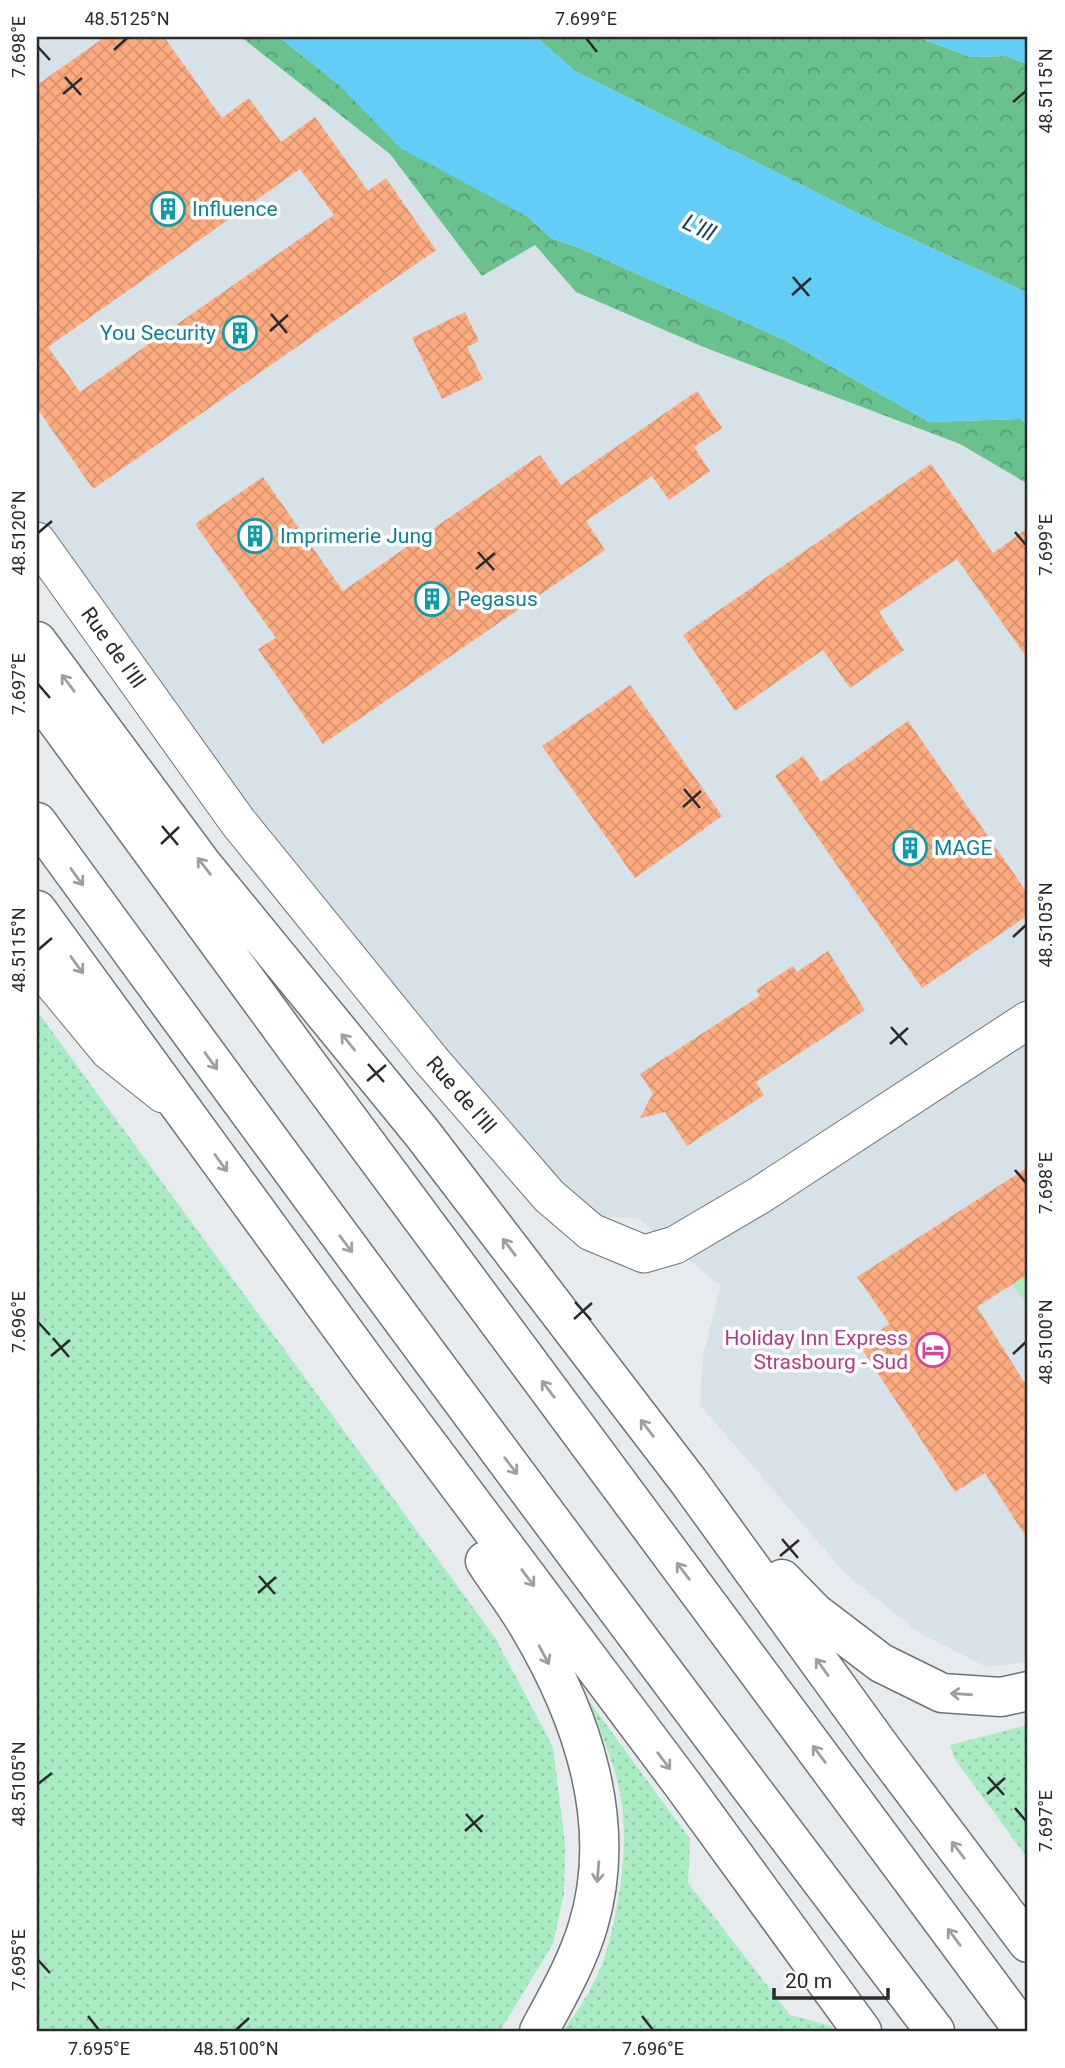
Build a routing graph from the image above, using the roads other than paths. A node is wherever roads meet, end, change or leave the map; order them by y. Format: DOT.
graph roads {
  1 [pos="37,541"];
  2 [pos="37,641"];
  3 [pos="37,694"];
  4 [pos="37,822"];
  5 [pos="37,909"];
  6 [pos="37,964"];
  7 [pos="1028,1020"];
  8 [pos="181,1108"];
  9 [pos="370,1367"];
  10 [pos="688,1482"];
  11 [pos="1028,1691"];
  12 [pos="1028,1944"];
  13 [pos="539,2031"];
  14 [pos="862,2031"];
  15 [pos="935,2031"];
  16 [pos="1024,2031"];
  1 -- 7 [label="street, Rue de l'Ill"];
  10 -- 2 [label="highway, one-way"];
  16 -- 3 [label="highway, one-way"];
  4 -- 15 [label="highway, one-way"];
  5 -- 8 [label="highway, one-way"];
  6 -- 8 [label="street"];
  8 -- 9 [label="highway, one-way"];
  9 -- 13 [label="highway, one-way"];
  9 -- 14 [label="highway, one-way"];
  11 -- 10 [label="highway, one-way"];
  12 -- 10 [label="highway, one-way"];
}
